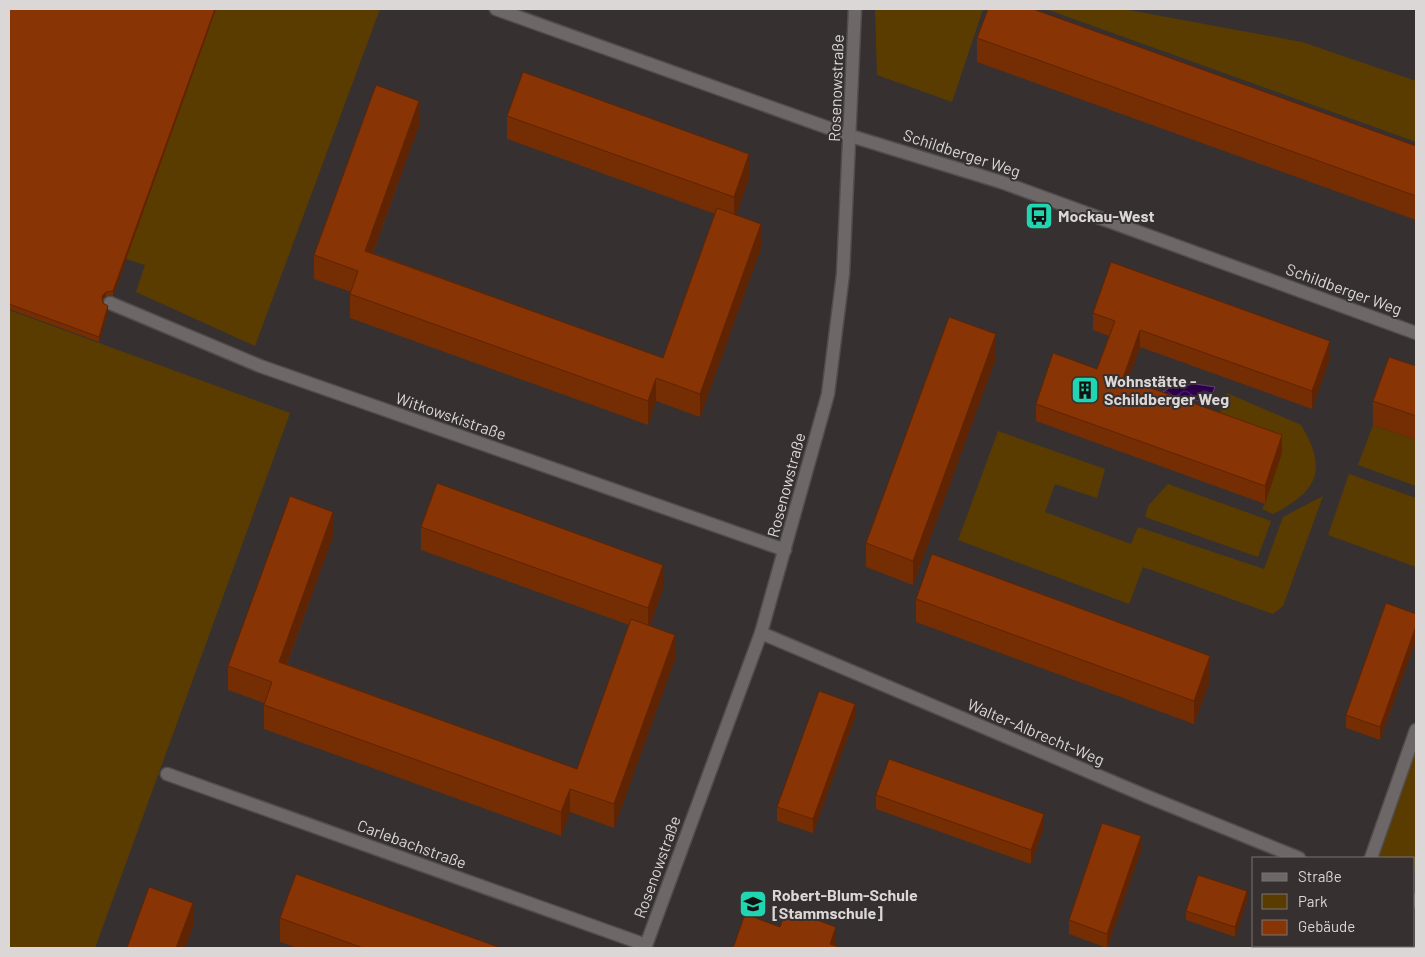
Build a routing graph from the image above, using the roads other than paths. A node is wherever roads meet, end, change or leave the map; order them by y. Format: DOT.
graph roads {
  1 [pos="496,9"];
  2 [pos="855,9"];
  3 [pos="850,136"];
  4 [pos="110,303"];
  5 [pos="1416,332"];
  6 [pos="785,550"];
  7 [pos="761,633"];
  8 [pos="1416,730"];
  9 [pos="167,774"];
  10 [pos="1297,857"];
  11 [pos="1371,857"];
  12 [pos="645,947"];
  1 -- 3 [label="street, Schildberger Weg"];
  2 -- 3 [label="street, Rosenowstraße"];
  3 -- 5 [label="street, Schildberger Weg"];
  3 -- 6 [label="street, Rosenowstraße"];
  4 -- 6 [label="street, Witkowskistraße"];
  6 -- 7 [label="street, Rosenowstraße"];
  7 -- 10 [label="street, Walter-Albrecht-Weg"];
  7 -- 12 [label="street, Rosenowstraße"];
  8 -- 11 [label="street"];
  9 -- 12 [label="street, Carlebachstraße"];
}
